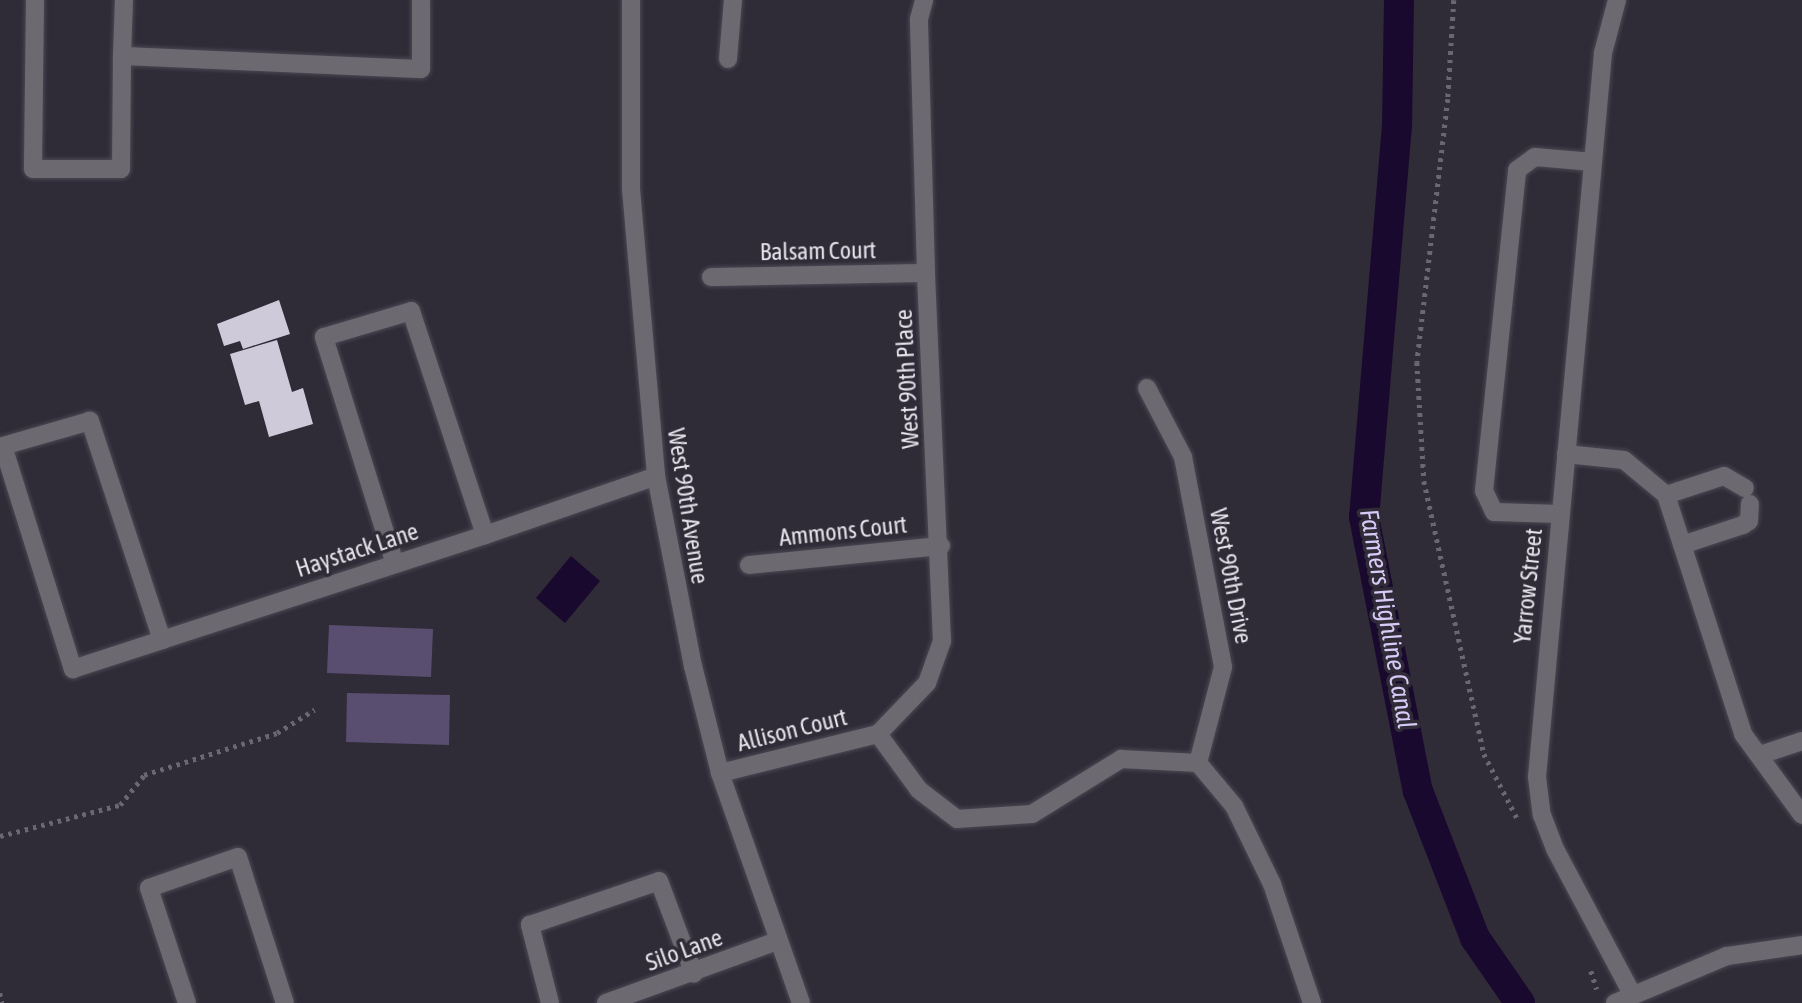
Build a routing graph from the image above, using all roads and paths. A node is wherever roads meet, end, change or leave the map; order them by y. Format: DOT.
graph roads {
  1 [pos="36,0"];
  2 [pos="124,0"];
  3 [pos="421,0"];
  4 [pos="631,0"];
  5 [pos="733,0"];
  6 [pos="924,0"];
  7 [pos="1617,0"];
  8 [pos="122,56"];
  9 [pos="728,59"];
  10 [pos="1593,162"];
  11 [pos="926,273"];
  12 [pos="711,277"];
  13 [pos="1147,388"];
  14 [pos="1566,454"];
  15 [pos="656,476"];
  16 [pos="1666,495"];
  17 [pos="1560,514"];
  18 [pos="485,534"];
  19 [pos="1682,545"];
  20 [pos="941,546"];
  21 [pos="395,564"];
  22 [pos="749,565"];
  23 [pos="162,640"];
  24 [pos="314,709"];
  25 [pos="878,734"];
  26 [pos="1802,741"];
  27 [pos="1760,755"];
  28 [pos="1198,763"];
  29 [pos="720,773"];
  30 [pos="1802,815"];
  31 [pos="0,836"];
  32 [pos="777,941"];
  33 [pos="1802,945"];
  34 [pos="694,974"];
  35 [pos="0,993"];
  36 [pos="1632,994"];
  37 [pos="1304,1001"];
  38 [pos="2,1003"];
  39 [pos="187,1003"];
  40 [pos="285,1003"];
  41 [pos="550,1003"];
  42 [pos="607,1003"];
  43 [pos="801,1003"];
  44 [pos="1615,1003"];
  1 -- 8 [label="street"];
  2 -- 8 [label="street"];
  3 -- 8 [label="street"];
  4 -- 15 [label="street, West 90th Avenue"];
  5 -- 9 [label="street"];
  6 -- 11 [label="street, West 90th Place"];
  7 -- 10 [label="street, Yarrow Street"];
  10 -- 14 [label="street, Yarrow Street"];
  10 -- 17 [label="street"];
  11 -- 12 [label="street, Balsam Court"];
  11 -- 20 [label="street, West 90th Place"];
  13 -- 28 [label="street, West 90th Drive"];
  14 -- 16 [label="street"];
  14 -- 17 [label="street, Yarrow Street"];
  15 -- 18 [label="street, Haystack Lane"];
  15 -- 29 [label="street, West 90th Avenue"];
  16 -- 19 [label="street"];
  16 -- 19 [label="street"];
  17 -- 36 [label="street, Yarrow Street"];
  18 -- 21 [label="street, Haystack Lane"];
  18 -- 21 [label="street"];
  19 -- 27 [label="street"];
  20 -- 22 [label="street, Ammons Court"];
  20 -- 25 [label="street, West 90th Place"];
  21 -- 23 [label="street, Haystack Lane"];
  23 -- 23 [label="street, Haystack Lane"];
  24 -- 31 [label="path"];
  25 -- 28 [label="street, Allison Court"];
  25 -- 29 [label="street, Allison Court"];
  26 -- 27 [label="street"];
  27 -- 30 [label="street"];
  28 -- 37 [label="street"];
  29 -- 32 [label="street, West 90th Avenue"];
  32 -- 34 [label="street, Silo Lane"];
  32 -- 43 [label="street, West 90th Avenue"];
  33 -- 36 [label="street"];
  34 -- 41 [label="street"];
  34 -- 42 [label="street, Silo Lane"];
  35 -- 38 [label="path"];
  36 -- 44 [label="street"];
  39 -- 40 [label="street"];
}
